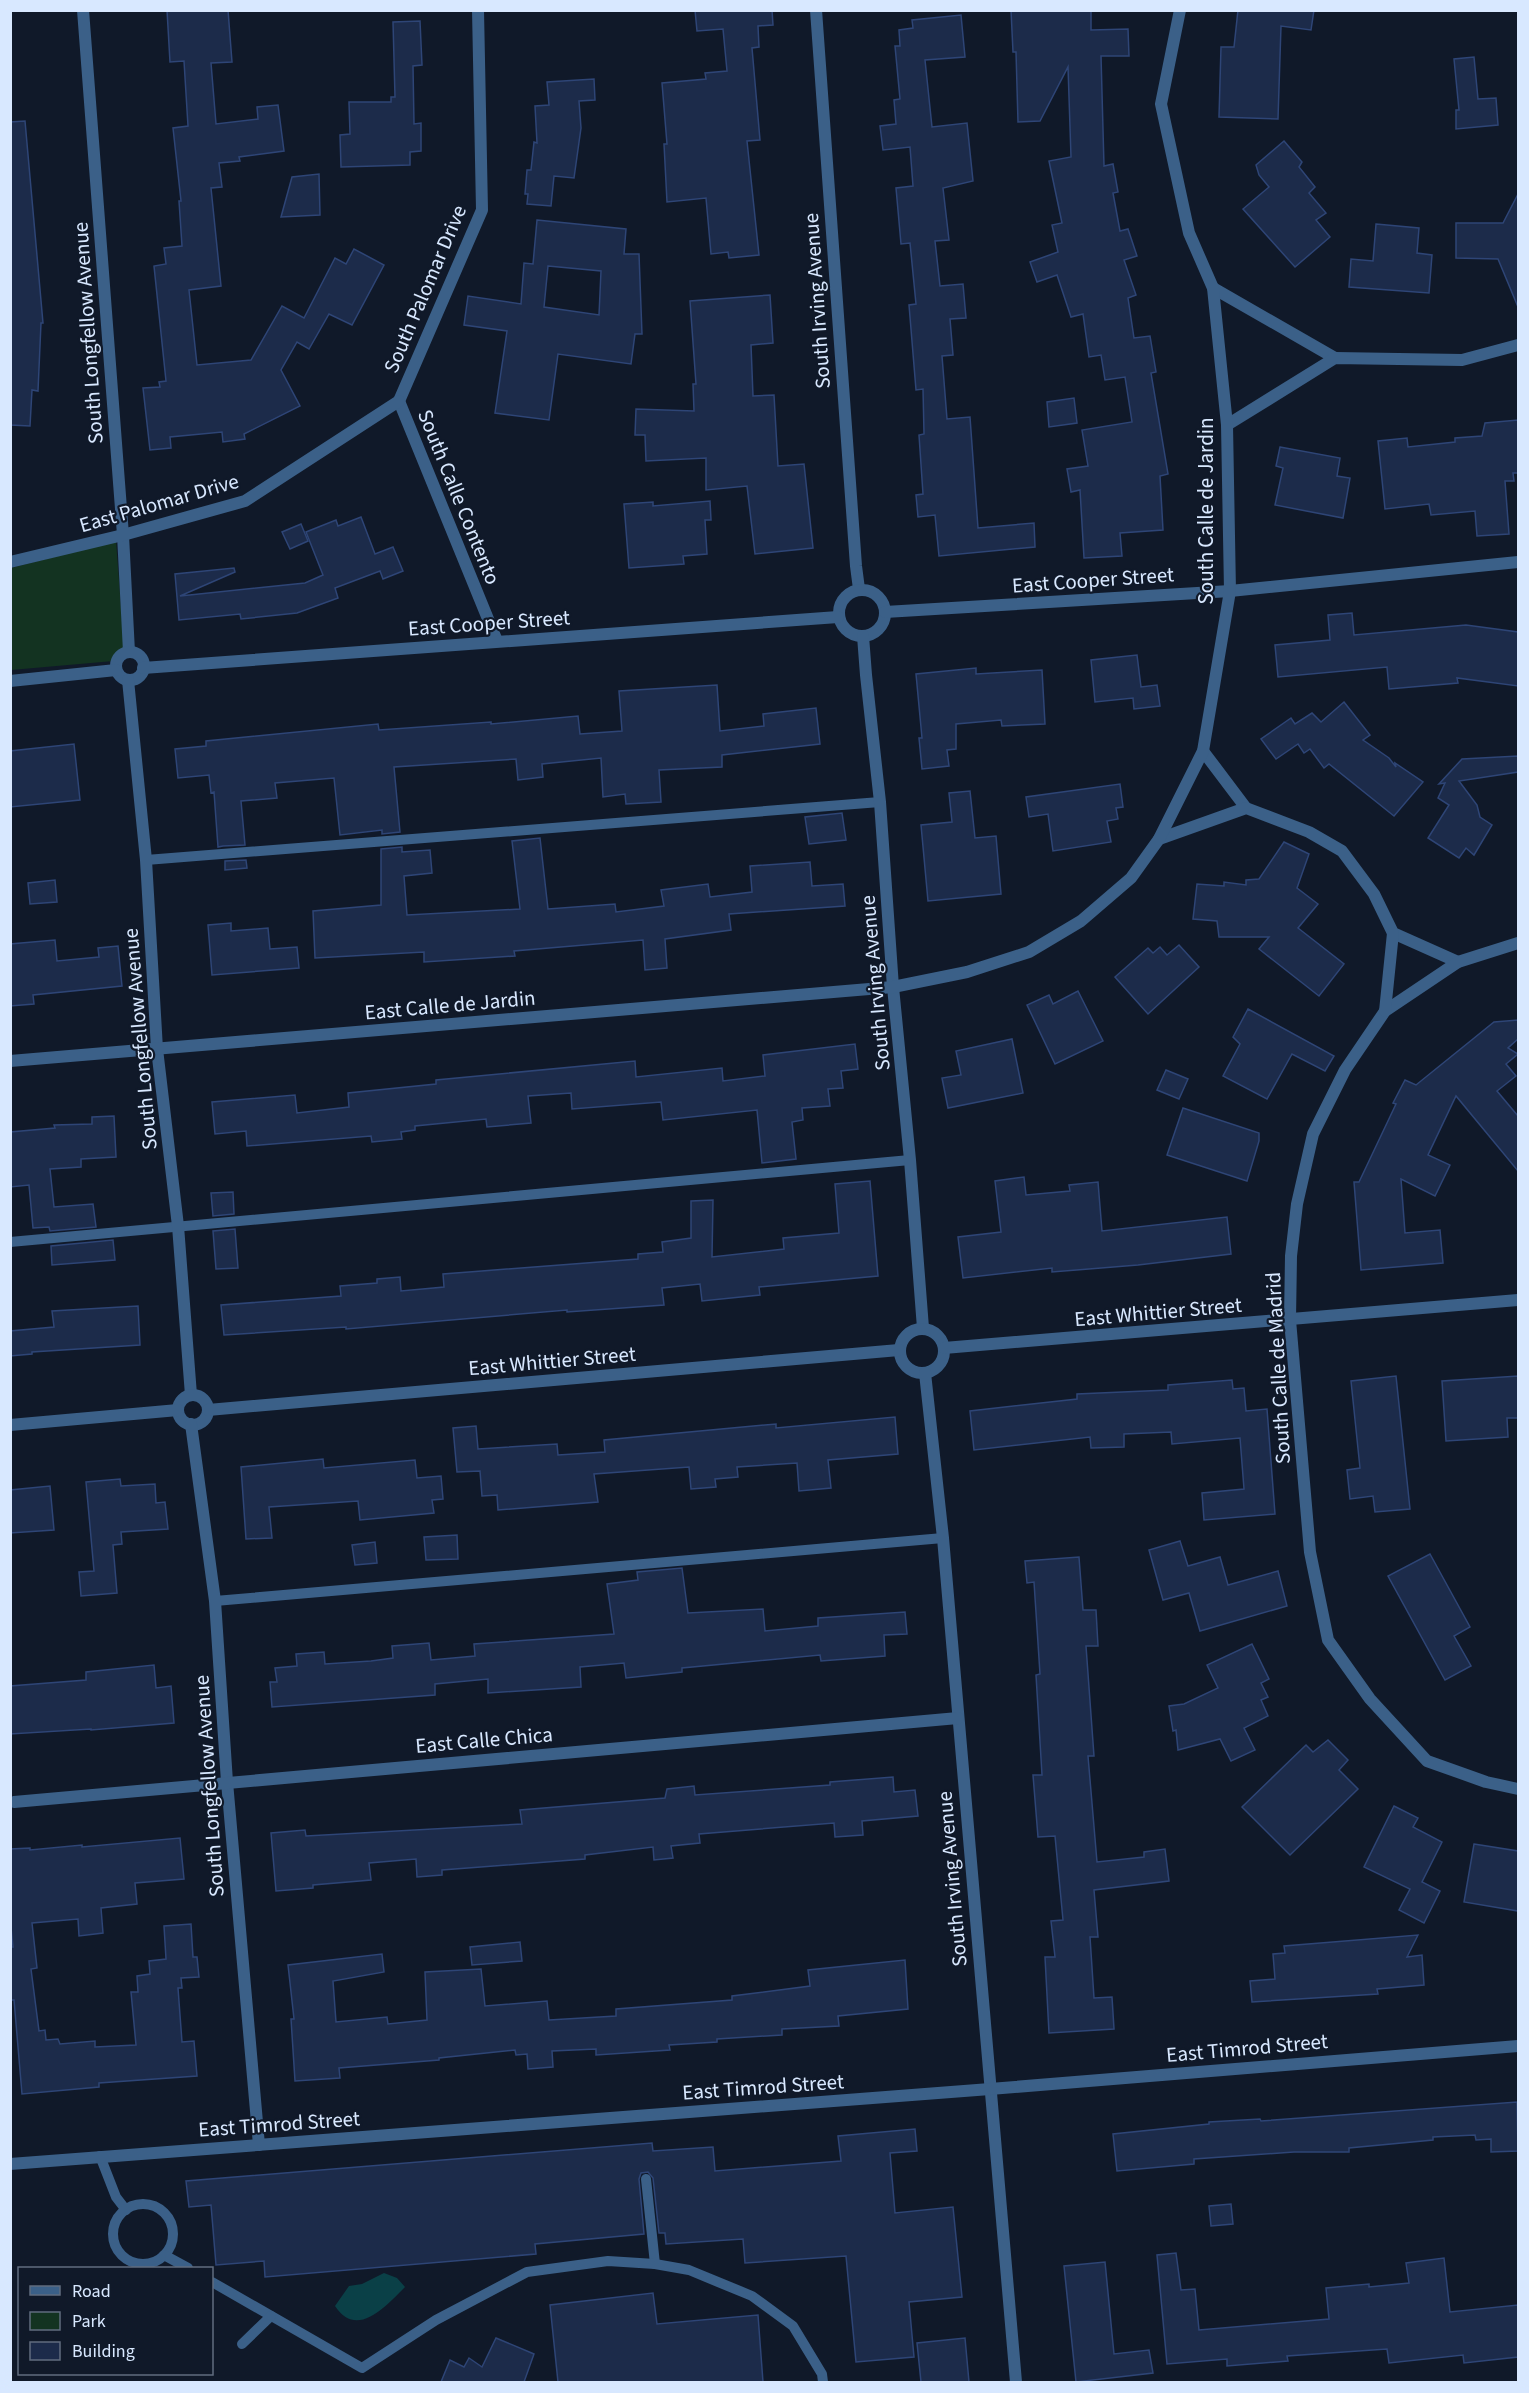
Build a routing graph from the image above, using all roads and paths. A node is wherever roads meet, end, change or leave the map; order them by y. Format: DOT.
graph roads {
  1 [pos="83,10"];
  2 [pos="478,10"];
  3 [pos="816,10"];
  4 [pos="1180,10"];
  5 [pos="1213,288"];
  6 [pos="1518,345"];
  7 [pos="1335,358"];
  8 [pos="399,401"];
  9 [pos="1227,425"];
  10 [pos="123,535"];
  11 [pos="10,562"];
  12 [pos="1518,562"];
  13 [pos="859,589"];
  14 [pos="1230,591"];
  15 [pos="885,612"];
  16 [pos="838,617"];
  17 [pos="863,636"];
  18 [pos="497,641"];
  19 [pos="129,652"];
  20 [pos="143,669"];
  21 [pos="116,670"];
  22 [pos="128,680"];
  23 [pos="10,681"];
  24 [pos="1203,751"];
  25 [pos="880,802"];
  26 [pos="1246,808"];
  27 [pos="1159,839"];
  28 [pos="146,860"];
  29 [pos="1393,933"];
  30 [pos="1518,943"];
  31 [pos="1458,962"];
  32 [pos="893,987"];
  33 [pos="1385,1011"];
  34 [pos="157,1049"];
  35 [pos="10,1060"];
  36 [pos="910,1160"];
  37 [pos="178,1226"];
  38 [pos="10,1242"];
  39 [pos="1518,1300"];
  40 [pos="1290,1320"];
  41 [pos="923,1328"];
  42 [pos="944,1348"];
  43 [pos="899,1350"];
  44 [pos="925,1373"];
  45 [pos="191,1395"];
  46 [pos="178,1410"];
  47 [pos="208,1410"];
  48 [pos="10,1425"];
  49 [pos="191,1425"];
  50 [pos="943,1538"];
  51 [pos="215,1601"];
  52 [pos="958,1718"];
  53 [pos="227,1782"];
  54 [pos="1518,1789"];
  55 [pos="14,1802"];
  56 [pos="1518,2046"];
  57 [pos="990,2089"];
  58 [pos="259,2145"];
  59 [pos="100,2156"];
  60 [pos="10,2164"];
  61 [pos="646,2179"];
  62 [pos="126,2210"];
  63 [pos="164,2255"];
  64 [pos="654,2264"];
  65 [pos="186,2267"];
  66 [pos="213,2283"];
  67 [pos="271,2316"];
  68 [pos="242,2344"];
  69 [pos="823,2382"];
  70 [pos="1016,2382"];
  1 -- 10 [label="street, South Longfellow Avenue"];
  2 -- 8 [label="street, South Palomar Drive"];
  3 -- 13 [label="street, South Irving Avenue"];
  4 -- 5 [label="street, South Calle de Jardin"];
  5 -- 7 [label="street"];
  5 -- 9 [label="street, South Calle de Jardin"];
  6 -- 7 [label="street"];
  7 -- 9 [label="street"];
  8 -- 10 [label="street, East Palomar Drive"];
  8 -- 18 [label="street, South Calle Contento"];
  9 -- 14 [label="street, South Calle de Jardin"];
  10 -- 11 [label="street, East Palomar Drive"];
  10 -- 19 [label="street, South Longfellow Avenue"];
  12 -- 14 [label="street, East Cooper Street"];
  13 -- 15 [label="street"];
  13 -- 16 [label="street"];
  14 -- 15 [label="street, East Cooper Street"];
  14 -- 24 [label="street, South Calle de Jardin"];
  15 -- 17 [label="street"];
  16 -- 17 [label="street"];
  16 -- 18 [label="street, East Cooper Street"];
  17 -- 25 [label="street, South Irving Avenue"];
  18 -- 20 [label="street, East Cooper Street"];
  19 -- 20 [label="street"];
  19 -- 21 [label="street"];
  20 -- 22 [label="street"];
  21 -- 22 [label="street"];
  21 -- 23 [label="street"];
  22 -- 28 [label="street, South Longfellow Avenue"];
  24 -- 26 [label="street"];
  24 -- 27 [label="street, South Calle de Jardin"];
  25 -- 28 [label="lane"];
  25 -- 32 [label="street, South Irving Avenue"];
  26 -- 27 [label="street"];
  26 -- 29 [label="street"];
  27 -- 32 [label="street, South Calle de Jardin"];
  28 -- 34 [label="street, South Longfellow Avenue"];
  29 -- 31 [label="street"];
  29 -- 33 [label="street"];
  30 -- 31 [label="street, South Calle de Madrid"];
  31 -- 33 [label="street, South Calle de Madrid"];
  32 -- 34 [label="street, East Calle de Jardin"];
  32 -- 36 [label="street, South Irving Avenue"];
  33 -- 40 [label="street, South Calle de Madrid"];
  34 -- 35 [label="street, East Calle de Jardin"];
  34 -- 37 [label="street, South Longfellow Avenue"];
  36 -- 37 [label="lane"];
  36 -- 41 [label="street, South Irving Avenue"];
  37 -- 38 [label="lane"];
  37 -- 45 [label="street, South Longfellow Avenue"];
  39 -- 40 [label="street, East Whittier Street"];
  40 -- 42 [label="street, East Whittier Street"];
  40 -- 54 [label="street, South Calle de Madrid"];
  41 -- 42 [label="street"];
  41 -- 43 [label="street"];
  42 -- 44 [label="street"];
  43 -- 44 [label="street"];
  43 -- 47 [label="street, East Whittier Street"];
  44 -- 50 [label="street, South Irving Avenue"];
  45 -- 46 [label="street"];
  45 -- 47 [label="street"];
  46 -- 48 [label="street"];
  46 -- 49 [label="street"];
  47 -- 49 [label="street"];
  49 -- 51 [label="street, South Longfellow Avenue"];
  50 -- 51 [label="lane"];
  50 -- 52 [label="street, South Irving Avenue"];
  51 -- 53 [label="street, South Longfellow Avenue"];
  52 -- 53 [label="street, East Calle Chica"];
  52 -- 57 [label="street, South Irving Avenue"];
  53 -- 55 [label="street, East Calle Chica"];
  53 -- 58 [label="street, South Longfellow Avenue"];
  56 -- 57 [label="street, East Timrod Street"];
  57 -- 58 [label="street, East Timrod Street"];
  57 -- 70 [label="street, South Irving Avenue"];
  58 -- 59 [label="street, East Timrod Street"];
  59 -- 60 [label="street, East Timrod Street"];
  59 -- 62 [label="lane"];
  61 -- 64 [label="lane"];
  62 -- 63 [label="lane"];
  62 -- 63 [label="lane"];
  63 -- 65 [label="lane"];
  64 -- 67 [label="lane"];
  64 -- 69 [label="lane"];
  66 -- 67 [label="lane"];
  67 -- 68 [label="lane"];
}
